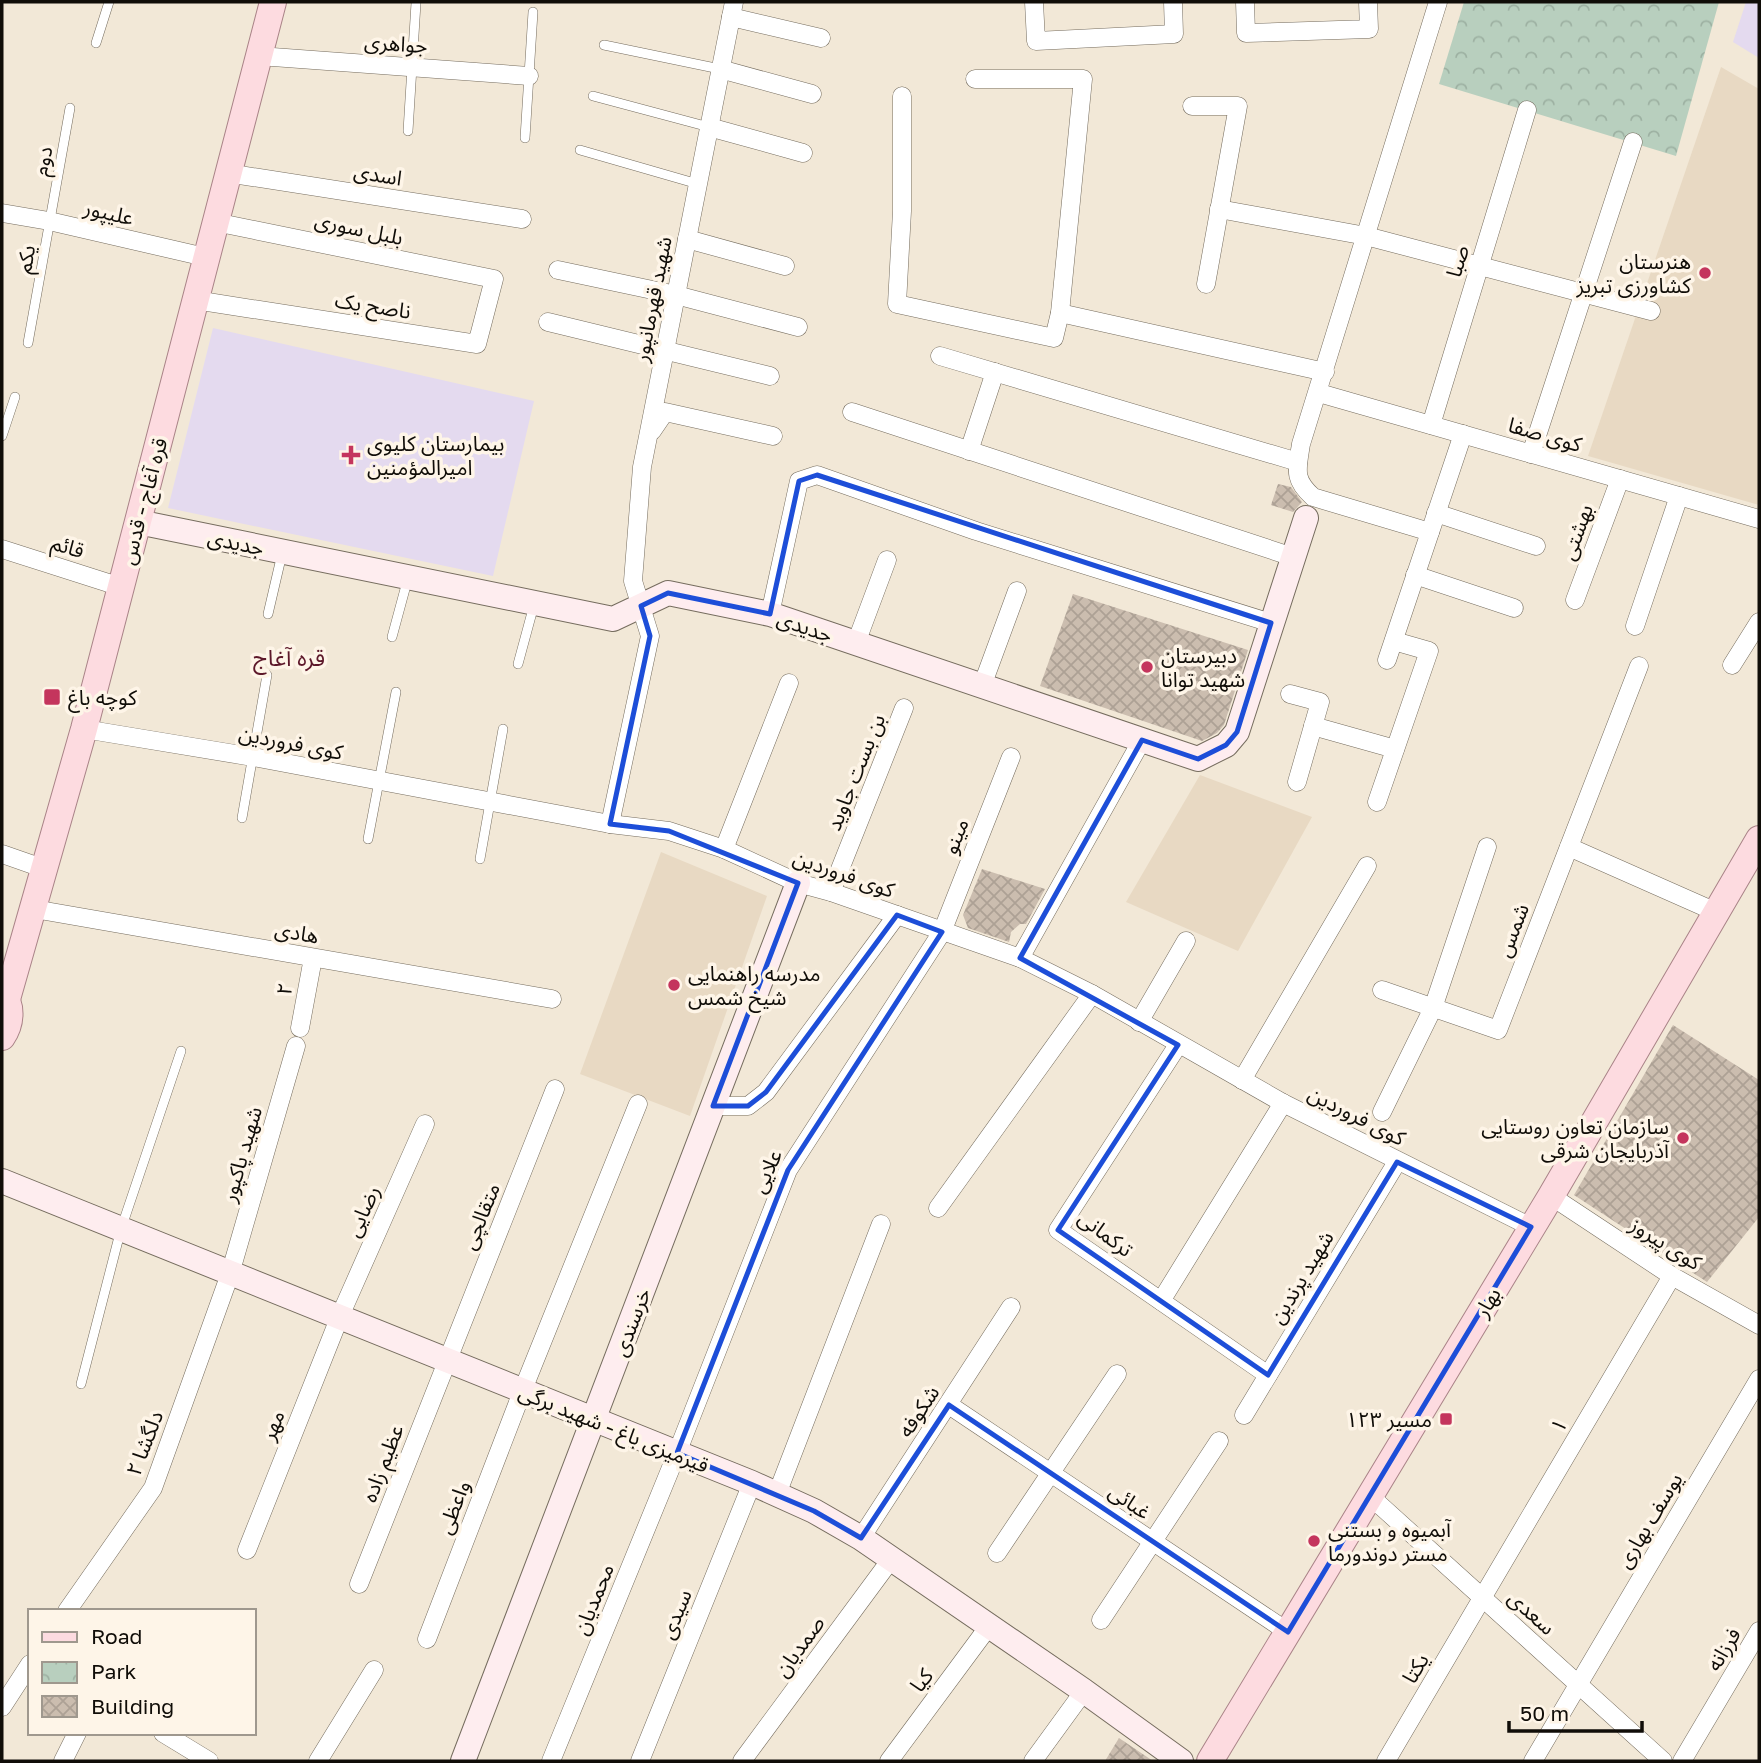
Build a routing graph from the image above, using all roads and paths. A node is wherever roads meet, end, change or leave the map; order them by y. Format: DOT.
graph roads {
  1 [pos="109,2"];
  2 [pos="273,2"];
  3 [pos="1034,2"];
  4 [pos="1173,2"];
  5 [pos="1245,2"];
  6 [pos="1368,2"];
  7 [pos="1438,2"];
  8 [pos="415,3"];
  9 [pos="732,9"];
  10 [pos="533,12"];
  11 [pos="821,38"];
  12 [pos="96,43"];
  13 [pos="604,45"];
  14 [pos="259,56"];
  15 [pos="412,67"];
  16 [pos="720,69"];
  17 [pos="529,76"];
  18 [pos="975,79"];
  19 [pos="812,94"];
  20 [pos="593,96"];
  21 [pos="902,96"];
  22 [pos="1192,106"];
  23 [pos="71,108"];
  24 [pos="1527,110"];
  25 [pos="709,127"];
  26 [pos="408,131"];
  27 [pos="525,138"];
  28 [pos="1633,142"];
  29 [pos="580,150"];
  30 [pos="803,153"];
  31 [pos="228,173"];
  32 [pos="698,184"];
  33 [pos="1219,209"];
  34 [pos="2,213"];
  35 [pos="522,219"];
  36 [pos="49,221"];
  37 [pos="215,222"];
  38 [pos="1366,236"];
  39 [pos="687,239"];
  40 [pos="205,257"];
  41 [pos="785,266"];
  42 [pos="1479,266"];
  43 [pos="558,270"];
  44 [pos="494,279"];
  45 [pos="1206,284"];
  46 [pos="1583,293"];
  47 [pos="676,295"];
  48 [pos="195,300"];
  49 [pos="1651,311"];
  50 [pos="1059,313"];
  51 [pos="548,322"];
  52 [pos="798,327"];
  53 [pos="28,343"];
  54 [pos="665,351"];
  55 [pos="940,356"];
  56 [pos="995,372"];
  57 [pos="1325,372"];
  58 [pos="770,376"];
  59 [pos="1318,393"];
  60 [pos="15,397"];
  61 [pos="852,412"];
  62 [pos="1431,425"];
  63 [pos="1462,434"];
  64 [pos="648,435"];
  65 [pos="2,436"];
  66 [pos="773,436"];
  67 [pos="969,451"];
  68 [pos="1299,453"];
  69 [pos="1531,454"];
  70 [pos="1620,479"];
  71 [pos="1679,496"];
  72 [pos="1310,507"];
  73 [pos="1436,513"];
  74 [pos="1759,519"];
  75 [pos="138,522"];
  76 [pos="1430,532"];
  77 [pos="1536,546"];
  78 [pos="2,550"];
  79 [pos="283,551"];
  80 [pos="1293,557"];
  81 [pos="887,560"];
  82 [pos="1415,575"];
  83 [pos="409,577"];
  84 [pos="121,587"];
  85 [pos="1017,591"];
  86 [pos="1575,600"];
  87 [pos="535,603"];
  88 [pos="641,606"];
  89 [pos="1514,608"];
  90 [pos="268,614"];
  91 [pos="770,614"];
  92 [pos="1759,622"];
  93 [pos="1271,623"];
  94 [pos="1635,626"];
  95 [pos="392,637"];
  96 [pos="1394,641"];
  97 [pos="856,643"];
  98 [pos="1387,660"];
  99 [pos="518,664"];
  100 [pos="1732,664"];
  101 [pos="1639,666"];
  102 [pos="267,675"];
  103 [pos="789,682"];
  104 [pos="982,686"];
  105 [pos="396,692"];
  106 [pos="1290,694"];
  107 [pos="904,708"];
  108 [pos="1313,726"];
  109 [pos="84,729"];
  110 [pos="503,729"];
  111 [pos="1142,740"];
  112 [pos="1395,749"];
  113 [pos="253,757"];
  114 [pos="1011,757"];
  115 [pos="379,781"];
  116 [pos="1297,782"];
  117 [pos="490,802"];
  118 [pos="1377,802"];
  119 [pos="243,818"];
  120 [pos="610,824"];
  121 [pos="368,839"];
  122 [pos="1487,847"];
  123 [pos="1569,847"];
  124 [pos="724,849"];
  125 [pos="1757,849"];
  126 [pos="2,855"];
  127 [pos="480,859"];
  128 [pos="1367,866"];
  129 [pos="45,869"];
  130 [pos="798,883"];
  131 [pos="831,892"];
  132 [pos="34,909"];
  133 [pos="1716,912"];
  134 [pos="897,915"];
  135 [pos="942,932"];
  136 [pos="1186,941"];
  137 [pos="313,958"];
  138 [pos="1020,958"];
  139 [pos="1382,990"];
  140 [pos="1092,994"];
  141 [pos="4,996"];
  142 [pos="552,999"];
  143 [pos="1433,1008"];
  144 [pos="1139,1022"];
  145 [pos="300,1028"];
  146 [pos="2,1037"];
  147 [pos="1178,1045"];
  148 [pos="296,1046"];
  149 [pos="181,1051"];
  150 [pos="1242,1080"];
  151 [pos="555,1088"];
  152 [pos="1283,1103"];
  153 [pos="638,1104"];
  154 [pos="713,1106"];
  155 [pos="1382,1112"];
  156 [pos="425,1124"];
  157 [pos="1398,1161"];
  158 [pos="2,1181"];
  159 [pos="1551,1196"];
  160 [pos="938,1208"];
  161 [pos="881,1224"];
  162 [pos="1531,1227"];
  163 [pos="121,1229"];
  164 [pos="230,1274"];
  165 [pos="1672,1276"];
  166 [pos="1161,1301"];
  167 [pos="1011,1307"];
  168 [pos="340,1316"];
  169 [pos="1759,1325"];
  170 [pos="447,1360"];
  171 [pos="1117,1374"];
  172 [pos="1268,1376"];
  173 [pos="1759,1379"];
  174 [pos="81,1384"];
  175 [pos="522,1392"];
  176 [pos="949,1405"];
  177 [pos="1244,1415"];
  178 [pos="594,1419"];
  179 [pos="1219,1441"];
  180 [pos="677,1453"];
  181 [pos="1051,1474"];
  182 [pos="752,1483"];
  183 [pos="777,1494"];
  184 [pos="1371,1497"];
  185 [pos="862,1538"];
  186 [pos="1151,1542"];
  187 [pos="247,1550"];
  188 [pos="997,1553"];
  189 [pos="892,1558"];
  190 [pos="359,1584"];
  191 [pos="1483,1598"];
  192 [pos="68,1609"];
  193 [pos="1101,1620"];
  194 [pos="989,1626"];
  195 [pos="1288,1632"];
  196 [pos="1759,1632"];
  197 [pos="427,1639"];
  198 [pos="28,1667"];
  199 [pos="374,1670"];
  200 [pos="1578,1685"];
  201 [pos="1084,1691"];
  202 [pos="2,1707"];
  203 [pos="76,1735"];
  204 [pos="166,1735"];
  205 [pos="63,1761"];
  206 [pos="209,1761"];
  207 [pos="318,1761"];
  208 [pos="463,1761"];
  209 [pos="551,1761"];
  210 [pos="640,1761"];
  211 [pos="742,1761"];
  212 [pos="889,1761"];
  213 [pos="1033,1761"];
  214 [pos="1181,1761"];
  215 [pos="1210,1761"];
  216 [pos="1386,1761"];
  217 [pos="1534,1761"];
  218 [pos="1663,1761"];
  219 [pos="1682,1761"];
  1 -- 12 [label="lane"];
  2 -- 14 [label="main road, قره آغاج - قدس"];
  3 -- 4 [label="street"];
  5 -- 6 [label="street"];
  7 -- 38 [label="street"];
  8 -- 15 [label="lane"];
  9 -- 11 [label="street"];
  9 -- 16 [label="street, شهید قهرمانپور"];
  10 -- 17 [label="lane"];
  13 -- 16 [label="lane"];
  14 -- 15 [label="street, جواهری"];
  14 -- 31 [label="main road, قره آغاج - قدس"];
  15 -- 17 [label="street, جواهری"];
  15 -- 26 [label="lane"];
  16 -- 19 [label="street"];
  16 -- 25 [label="street, شهید قهرمانپور"];
  17 -- 27 [label="lane"];
  18 -- 50 [label="street"];
  20 -- 25 [label="lane"];
  21 -- 50 [label="street"];
  22 -- 33 [label="street"];
  23 -- 36 [label="lane, دوم"];
  24 -- 42 [label="street, صبا"];
  25 -- 30 [label="street"];
  25 -- 32 [label="street, شهید قهرمانپور"];
  28 -- 46 [label="street"];
  29 -- 32 [label="lane"];
  31 -- 35 [label="street, اسدی"];
  31 -- 37 [label="main road, قره آغاج - قدس"];
  32 -- 39 [label="street, شهید قهرمانپور"];
  33 -- 38 [label="street"];
  33 -- 45 [label="street"];
  34 -- 36 [label="street, علیپور"];
  36 -- 40 [label="street, علیپور"];
  36 -- 53 [label="lane, یکم"];
  37 -- 40 [label="main road, قره آغاج - قدس"];
  37 -- 44 [label="street, بلبل سوری"];
  38 -- 42 [label="street"];
  38 -- 57 [label="street"];
  39 -- 41 [label="street"];
  39 -- 47 [label="street, شهید قهرمانپور"];
  40 -- 48 [label="main road, قره آغاج - قدس"];
  42 -- 46 [label="street"];
  42 -- 62 [label="street, صبا"];
  43 -- 47 [label="street"];
  44 -- 48 [label="street, ناصح یک"];
  46 -- 49 [label="street"];
  46 -- 69 [label="street"];
  47 -- 52 [label="street"];
  47 -- 54 [label="street, شهید قهرمانپور"];
  48 -- 75 [label="main road, قره آغاج - قدس"];
  50 -- 57 [label="street"];
  51 -- 54 [label="street"];
  54 -- 58 [label="street"];
  54 -- 64 [label="street, شهید قهرمانپور"];
  55 -- 56 [label="street"];
  56 -- 67 [label="street"];
  56 -- 68 [label="street"];
  57 -- 59 [label="street"];
  59 -- 62 [label="street, کوی صفا"];
  59 -- 68 [label="street"];
  60 -- 65 [label="lane"];
  61 -- 67 [label="street"];
  62 -- 63 [label="street, کوی صفا"];
  63 -- 69 [label="street, کوی صفا"];
  63 -- 73 [label="street"];
  64 -- 66 [label="street"];
  64 -- 88 [label="street, شهید قهرمانپور"];
  67 -- 80 [label="street"];
  68 -- 72 [label="street"];
  69 -- 70 [label="street, کوی صفا"];
  70 -- 71 [label="street, کوی صفا"];
  70 -- 86 [label="street, بهشتی"];
  71 -- 74 [label="street, کوی صفا"];
  71 -- 94 [label="street"];
  72 -- 76 [label="street"];
  72 -- 80 [label="street, جدیدی"];
  73 -- 76 [label="street"];
  73 -- 77 [label="street"];
  75 -- 79 [label="street, جدیدی"];
  75 -- 84 [label="main road, قره آغاج - قدس"];
  76 -- 82 [label="street"];
  78 -- 84 [label="street, قائم"];
  79 -- 83 [label="street, جدیدی"];
  79 -- 90 [label="lane"];
  80 -- 93 [label="street, جدیدی"];
  81 -- 97 [label="street"];
  82 -- 89 [label="street"];
  82 -- 96 [label="street"];
  83 -- 87 [label="street, جدیدی"];
  83 -- 95 [label="lane"];
  84 -- 109 [label="main road, قره آغاج - قدس"];
  85 -- 104 [label="street"];
  87 -- 88 [label="street, جدیدی"];
  87 -- 99 [label="lane"];
  88 -- 91 [label="street, جدیدی"];
  88 -- 120 [label="street, شهید قهرمانپور"];
  91 -- 93 [label="street"];
  91 -- 97 [label="street, جدیدی"];
  92 -- 100 [label="street"];
  93 -- 111 [label="street, جدیدی"];
  96 -- 98 [label="street"];
  96 -- 112 [label="street"];
  97 -- 104 [label="street, جدیدی"];
  101 -- 123 [label="street, شمس"];
  102 -- 113 [label="lane"];
  103 -- 124 [label="street"];
  104 -- 111 [label="street, جدیدی"];
  105 -- 115 [label="lane"];
  106 -- 108 [label="street"];
  107 -- 131 [label="street, بن بست جاوید"];
  108 -- 112 [label="street"];
  108 -- 116 [label="street"];
  109 -- 113 [label="street, کوی فروردین"];
  109 -- 129 [label="main road, قره آغاج - قدس"];
  110 -- 117 [label="lane"];
  111 -- 138 [label="street"];
  112 -- 118 [label="street"];
  113 -- 115 [label="street, کوی فروردین"];
  113 -- 119 [label="lane"];
  114 -- 135 [label="street, مینو"];
  115 -- 117 [label="street, کوی فروردین"];
  115 -- 121 [label="lane"];
  117 -- 120 [label="street, کوی فروردین"];
  117 -- 127 [label="lane"];
  120 -- 124 [label="street, کوی فروردین"];
  122 -- 143 [label="street"];
  123 -- 133 [label="street"];
  123 -- 143 [label="street, شمس"];
  124 -- 130 [label="street, کوی فروردین"];
  125 -- 133 [label="main road, بهار"];
  126 -- 129 [label="street"];
  128 -- 150 [label="street"];
  129 -- 132 [label="main road, قره آغاج - قدس"];
  130 -- 131 [label="street, کوی فروردین"];
  130 -- 154 [label="street, خرسندی"];
  131 -- 134 [label="street, کوی فروردین"];
  132 -- 137 [label="street, هادی"];
  132 -- 141 [label="main road, قره آغاج - قدس"];
  133 -- 159 [label="main road, بهار"];
  134 -- 135 [label="street, کوی فروردین"];
  134 -- 154 [label="street"];
  135 -- 138 [label="street, کوی فروردین"];
  135 -- 180 [label="street, علایی"];
  136 -- 144 [label="street"];
  137 -- 142 [label="street, هادی"];
  137 -- 145 [label="street, ۲"];
  138 -- 140 [label="street, کوی فروردین"];
  139 -- 143 [label="street"];
  140 -- 144 [label="street, کوی فروردین"];
  140 -- 160 [label="street"];
  141 -- 146 [label="main road, قره آغاج - قدس"];
  143 -- 155 [label="street"];
  144 -- 147 [label="street, کوی فروردین"];
  147 -- 150 [label="street, کوی فروردین"];
  147 -- 166 [label="street, ترکمانی"];
  148 -- 164 [label="street, شهید پاکپور"];
  149 -- 163 [label="lane"];
  150 -- 152 [label="street, کوی فروردین"];
  151 -- 170 [label="street, متقالچی"];
  152 -- 157 [label="street, کوی فروردین"];
  152 -- 166 [label="street"];
  153 -- 175 [label="street, واعظی"];
  154 -- 178 [label="street, خرسندی"];
  156 -- 168 [label="street, رضایی"];
  157 -- 162 [label="street, کوی فروردین"];
  157 -- 172 [label="street, شهید پرندین"];
  158 -- 163 [label="street, قیرمیزی باغ - شهید برگی"];
  159 -- 162 [label="main road, بهار"];
  159 -- 165 [label="street, کوی پیروز"];
  161 -- 183 [label="street"];
  162 -- 184 [label="main road, بهار"];
  163 -- 164 [label="street, قیرمیزی باغ - شهید برگی"];
  163 -- 174 [label="lane"];
  164 -- 168 [label="street, قیرمیزی باغ - شهید برگی"];
  164 -- 192 [label="street, دلگشا ۲"];
  165 -- 169 [label="street, کوی پیروز"];
  165 -- 191 [label="street, ۱"];
  166 -- 172 [label="street, ترکمانی"];
  167 -- 176 [label="street, شکوفه"];
  168 -- 170 [label="street, قیرمیزی باغ - شهید برگی"];
  168 -- 187 [label="street, مهر"];
  170 -- 175 [label="street, قیرمیزی باغ - شهید برگی"];
  170 -- 190 [label="street, عظیم زاده"];
  171 -- 181 [label="street"];
  172 -- 177 [label="street, شهید پرندین"];
  173 -- 200 [label="street, یوسف بهاری"];
  175 -- 178 [label="street, قیرمیزی باغ - شهید برگی"];
  175 -- 197 [label="street, واعظی"];
  176 -- 181 [label="street, غبائی"];
  176 -- 185 [label="street, شکوفه"];
  178 -- 180 [label="street, قیرمیزی باغ - شهید برگی"];
  178 -- 208 [label="street, خرسندی"];
  179 -- 186 [label="street"];
  180 -- 182 [label="street, قیرمیزی باغ - شهید برگی"];
  180 -- 209 [label="street, محمدیان"];
  181 -- 186 [label="street, غبائی"];
  181 -- 188 [label="street"];
  182 -- 183 [label="street, قیرمیزی باغ - شهید برگی"];
  182 -- 210 [label="street, سیدی"];
  183 -- 185 [label="street, قیرمیزی باغ - شهید برگی"];
  184 -- 191 [label="street, سعدی"];
  184 -- 195 [label="main road, بهار"];
  185 -- 189 [label="street, قیرمیزی باغ - شهید برگی"];
  186 -- 193 [label="street"];
  186 -- 195 [label="street, غبائی"];
  189 -- 194 [label="street, قیرمیزی باغ - شهید برگی"];
  189 -- 211 [label="street, صمدیان"];
  191 -- 200 [label="street, سعدی"];
  191 -- 216 [label="street, یکتا"];
  194 -- 201 [label="street, قیرمیزی باغ - شهید برگی"];
  194 -- 212 [label="street, کیا"];
  195 -- 215 [label="main road, بهار"];
  196 -- 219 [label="street, فرزانه"];
  198 -- 202 [label="street"];
  199 -- 207 [label="street"];
  200 -- 217 [label="street"];
  200 -- 218 [label="street, سعدی"];
  201 -- 213 [label="street"];
  201 -- 214 [label="street, قیرمیزی باغ - شهید برگی"];
  203 -- 205 [label="street"];
  204 -- 206 [label="street"];
}
